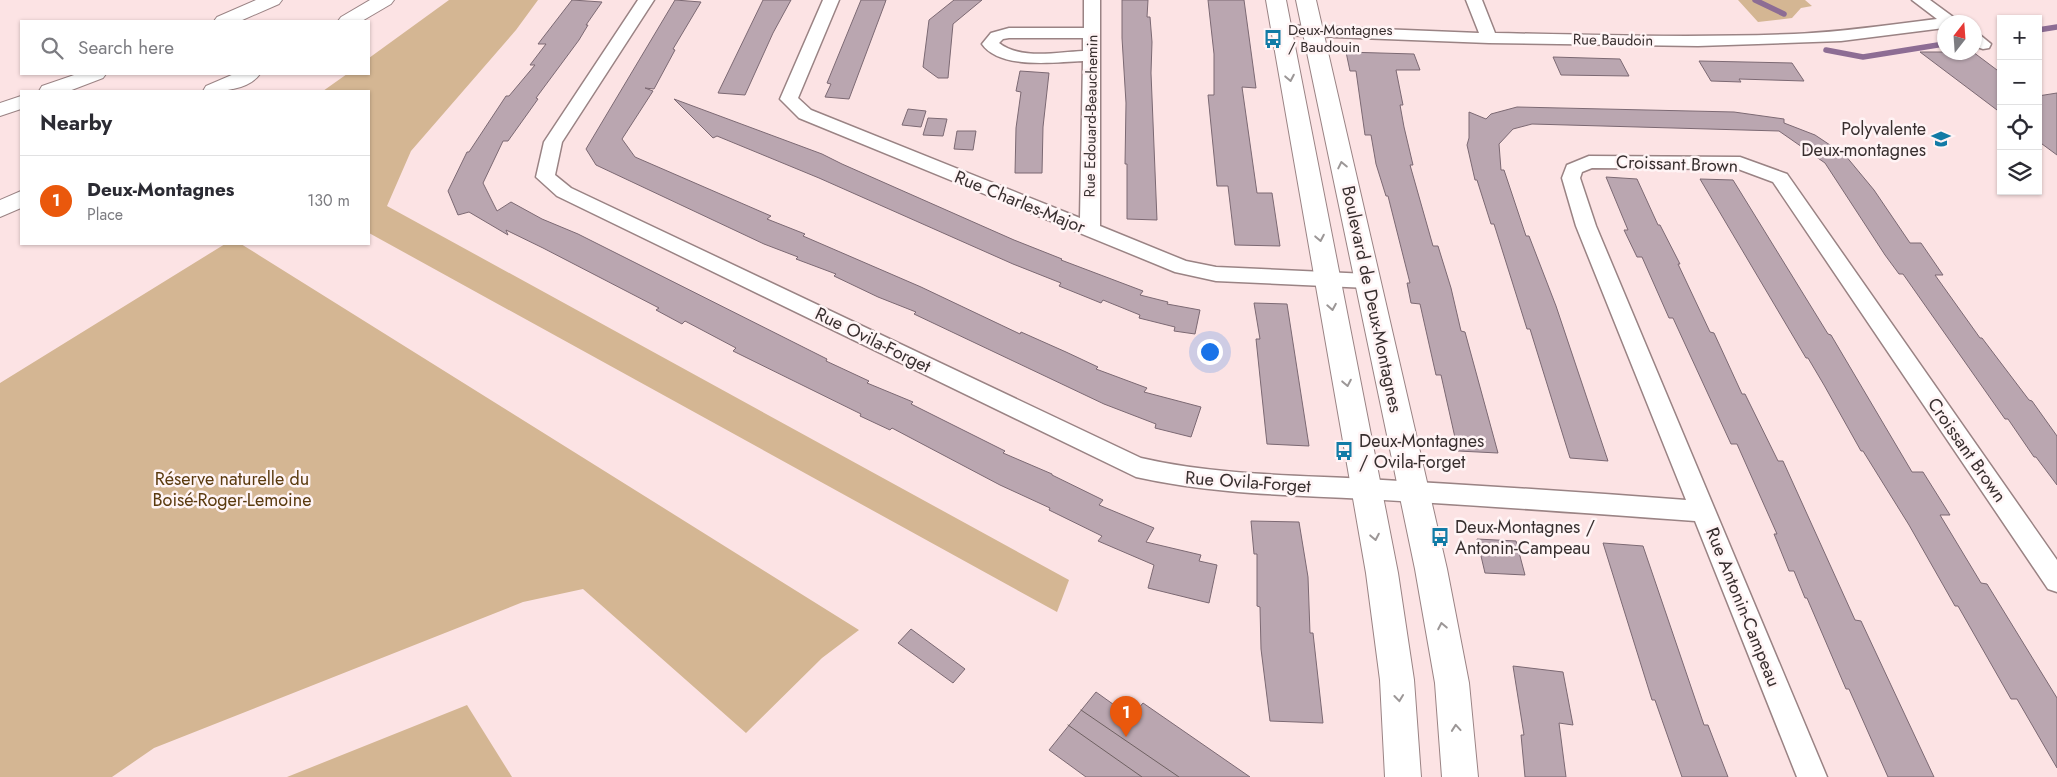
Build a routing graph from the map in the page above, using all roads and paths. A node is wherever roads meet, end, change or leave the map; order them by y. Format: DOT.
graph roads {
  1 [pos="272,0"];
  2 [pos="646,0"];
  3 [pos="831,0"];
  4 [pos="1092,0"];
  5 [pos="1276,0"];
  6 [pos="1306,0"];
  7 [pos="1474,0"];
  8 [pos="1920,0"];
  9 [pos="377,4"];
  10 [pos="1942,15"];
  11 [pos="226,20"];
  12 [pos="351,20"];
  13 [pos="1937,24"];
  14 [pos="1282,30"];
  15 [pos="1313,31"];
  16 [pos="1092,33"];
  17 [pos="1489,38"];
  18 [pos="1092,55"];
  19 [pos="93,75"];
  20 [pos="248,75"];
  21 [pos="265,75"];
  22 [pos="53,90"];
  23 [pos="216,90"];
  24 [pos="239,90"];
  25 [pos="20,180"];
  26 [pos="0,189"];
  27 [pos="20,199"];
  28 [pos="0,209"];
  29 [pos="1090,231"];
  30 [pos="1327,279"];
  31 [pos="1368,281"];
  32 [pos="1366,490"];
  33 [pos="1415,493"];
  34 [pos="1704,512"];
  35 [pos="2057,581"];
  36 [pos="1403,777"];
  37 [pos="1460,777"];
  38 [pos="1812,777"];
  1 -- 11 [label="main road"];
  2 -- 32 [label="street, Rue Ovila-Forget"];
  3 -- 29 [label="street, Rue Charles-Major"];
  4 -- 16 [label="street, Rue Edouard-Beauchemin"];
  5 -- 14 [label="main road, Boulevard de Deux-Montagnes"];
  6 -- 15 [label="main road, Boulevard de Deux-Montagnes"];
  7 -- 17 [label="street"];
  8 -- 10 [label="street"];
  9 -- 12 [label="main road"];
  13 -- 17 [label="street, Rue Baudoin"];
  14 -- 15 [label="street, Rue Baudoin"];
  14 -- 30 [label="main road, Boulevard de Deux-Montagnes, one-way"];
  15 -- 17 [label="street, Rue Baudoin"];
  31 -- 15 [label="main road, Boulevard de Deux-Montagnes, one-way"];
  16 -- 18 [label="street, Rue Edouard-Beauchemin"];
  16 -- 18 [label="street"];
  18 -- 29 [label="street, Rue Edouard-Beauchemin"];
  19 -- 22 [label="main road"];
  20 -- 23 [label="main road"];
  21 -- 24 [label="main road"];
  25 -- 26 [label="main road"];
  27 -- 28 [label="main road"];
  29 -- 30 [label="street, Rue Charles-Major"];
  30 -- 31 [label="street, Rue Charles-Major"];
  30 -- 32 [label="main road, Boulevard de Deux-Montagnes, one-way"];
  31 -- 33 [label="main road, Boulevard de Deux-Montagnes"];
  32 -- 33 [label="street, Rue Ovila-Forget"];
  32 -- 36 [label="main road, Boulevard de Deux-Montagnes, one-way"];
  33 -- 34 [label="street, Rue Antonin-Campeau"];
  37 -- 33 [label="main road, Boulevard de Deux-Montagnes, one-way"];
  34 -- 35 [label="street, Croissant Brown"];
  34 -- 38 [label="street, Rue Antonin-Campeau"];
}
